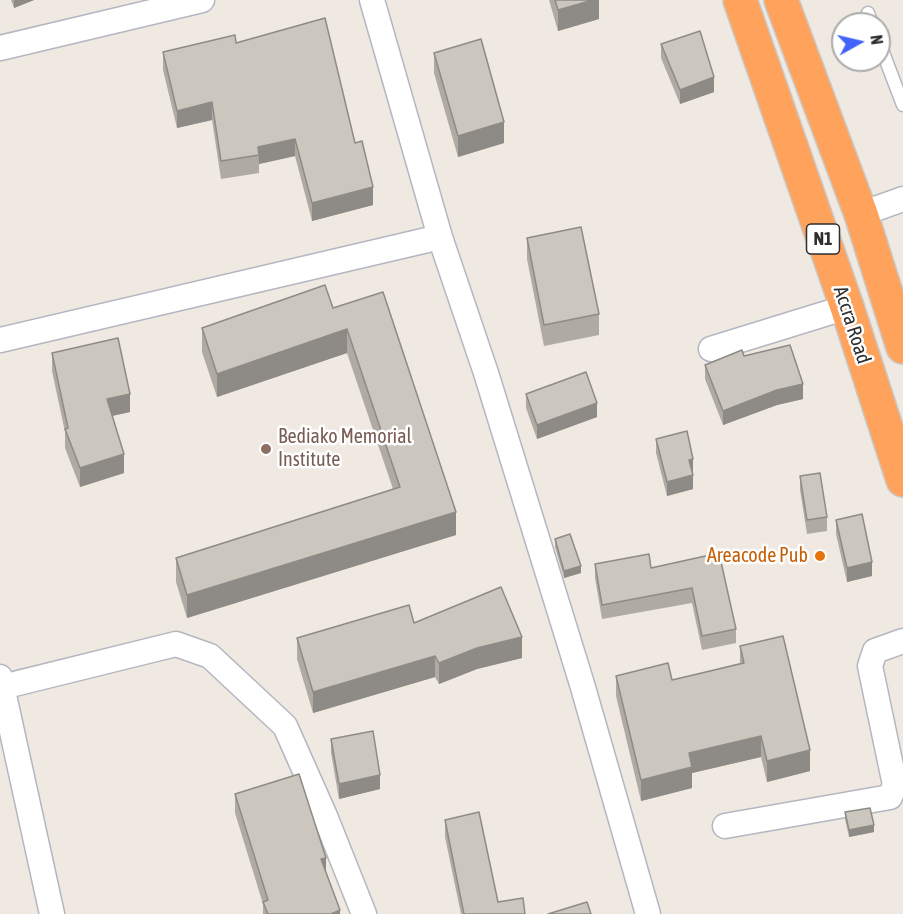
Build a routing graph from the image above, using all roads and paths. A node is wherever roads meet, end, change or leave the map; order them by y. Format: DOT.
graph roads {
  1 [pos="202,0"];
  2 [pos="372,0"];
  3 [pos="740,0"];
  4 [pos="781,0"];
  5 [pos="0,48"];
  6 [pos="890,72"];
  7 [pos="903,105"];
  8 [pos="903,199"];
  9 [pos="861,214"];
  10 [pos="440,237"];
  11 [pos="847,307"];
  12 [pos="0,340"];
  13 [pos="903,347"];
  14 [pos="711,349"];
  15 [pos="903,480"];
  16 [pos="903,641"];
  17 [pos="1,682"];
  18 [pos="725,826"];
  19 [pos="52,914"];
  20 [pos="364,914"];
  21 [pos="648,914"];
  1 -- 5 [label="street"];
  2 -- 10 [label="street"];
  3 -- 11 [label="highway, Accra Road / N1"];
  4 -- 9 [label="highway, N1"];
  6 -- 7 [label="lane"];
  8 -- 9 [label="street"];
  9 -- 13 [label="highway, N1"];
  10 -- 12 [label="street"];
  10 -- 21 [label="street"];
  11 -- 14 [label="street"];
  11 -- 15 [label="highway, Accra Road / N1"];
  16 -- 18 [label="street"];
  17 -- 19 [label="street"];
  17 -- 20 [label="street"];
}
